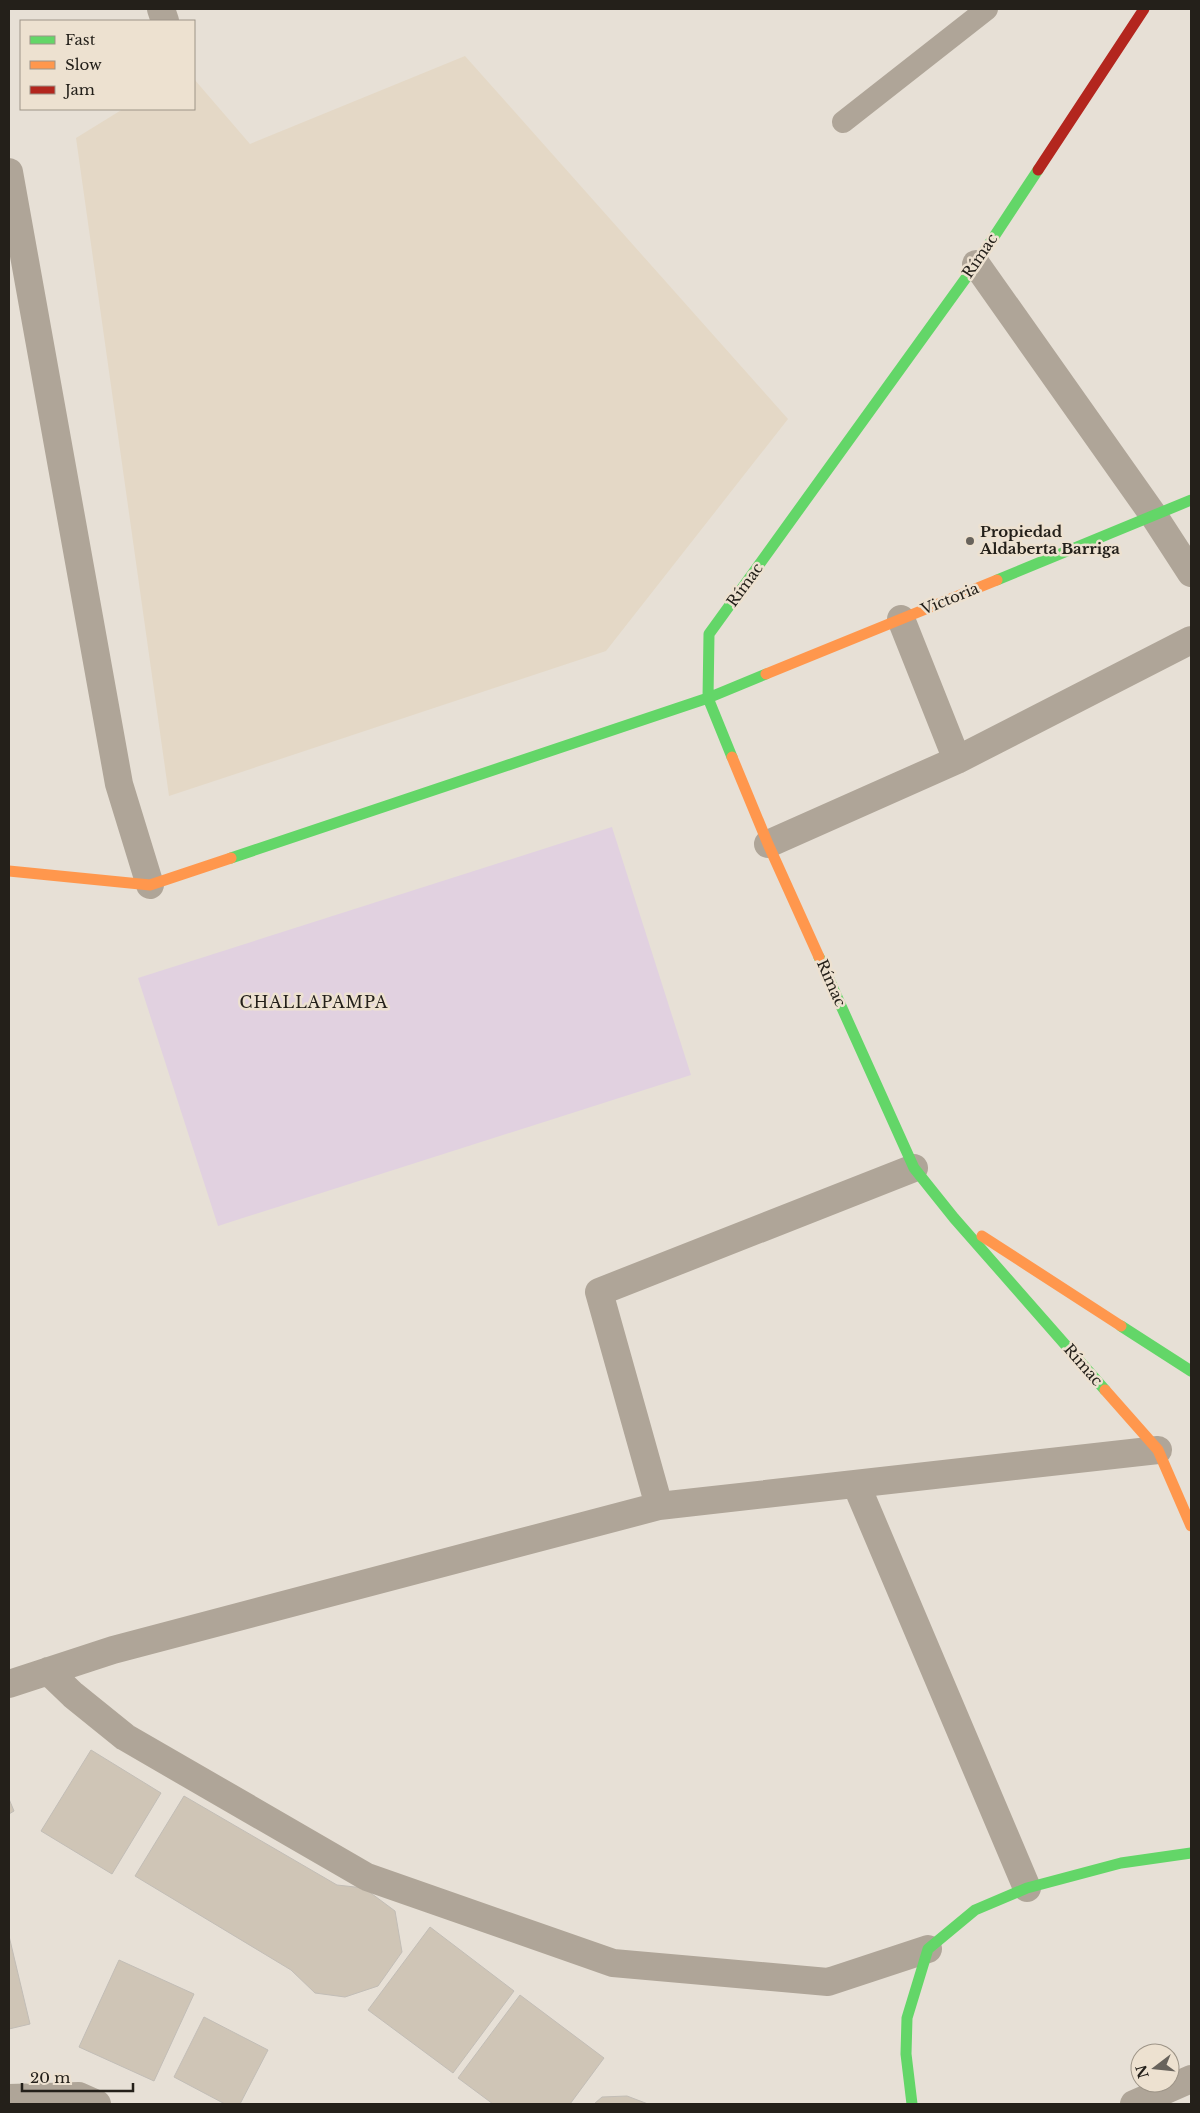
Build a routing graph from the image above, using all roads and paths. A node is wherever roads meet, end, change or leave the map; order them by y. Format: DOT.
graph roads {
  1 [pos="987,9"];
  2 [pos="1144,9"];
  3 [pos="843,122"];
  4 [pos="9,172"];
  5 [pos="976,264"];
  6 [pos="1191,500"];
  7 [pos="1154,516"];
  8 [pos="1191,573"];
  9 [pos="901,619"];
  10 [pos="1191,640"];
  11 [pos="708,698"];
  12 [pos="957,760"];
  13 [pos="768,844"];
  14 [pos="9,871"];
  15 [pos="150,885"];
  16 [pos="914,1168"];
  17 [pos="954,1218"];
  18 [pos="1191,1371"];
  19 [pos="1158,1450"];
  20 [pos="856,1484"];
  21 [pos="659,1506"];
  22 [pos="1191,1526"];
  23 [pos="48,1671"];
  24 [pos="9,1684"];
  25 [pos="1191,1853"];
  26 [pos="1027,1888"];
  27 [pos="928,1949"];
  28 [pos="1191,2079"];
  29 [pos="9,2098"];
  30 [pos="913,2101"];
  31 [pos="97,2104"];
  32 [pos="1134,2104"];
  1 -- 3 [label="lane"];
  2 -- 5 [label="street, Rímac"];
  4 -- 15 [label="street"];
  5 -- 7 [label="street"];
  5 -- 11 [label="street, Rímac"];
  6 -- 7 [label="street, Victoria"];
  7 -- 8 [label="street"];
  7 -- 9 [label="street, Victoria"];
  9 -- 11 [label="street, Victoria"];
  9 -- 12 [label="street"];
  10 -- 12 [label="street"];
  11 -- 13 [label="street, Rímac"];
  11 -- 15 [label="street, Victoria"];
  12 -- 13 [label="street"];
  13 -- 16 [label="street, Rímac"];
  14 -- 15 [label="street"];
  16 -- 17 [label="street, Rímac"];
  16 -- 21 [label="street"];
  17 -- 18 [label="street, Rímac"];
  17 -- 19 [label="street, Rímac"];
  19 -- 20 [label="street"];
  19 -- 22 [label="street, Rímac"];
  20 -- 21 [label="street"];
  20 -- 26 [label="street"];
  21 -- 23 [label="street"];
  23 -- 24 [label="street"];
  23 -- 27 [label="street"];
  25 -- 26 [label="street"];
  26 -- 27 [label="street"];
  27 -- 30 [label="street"];
  28 -- 32 [label="street"];
  29 -- 31 [label="street"];
}
